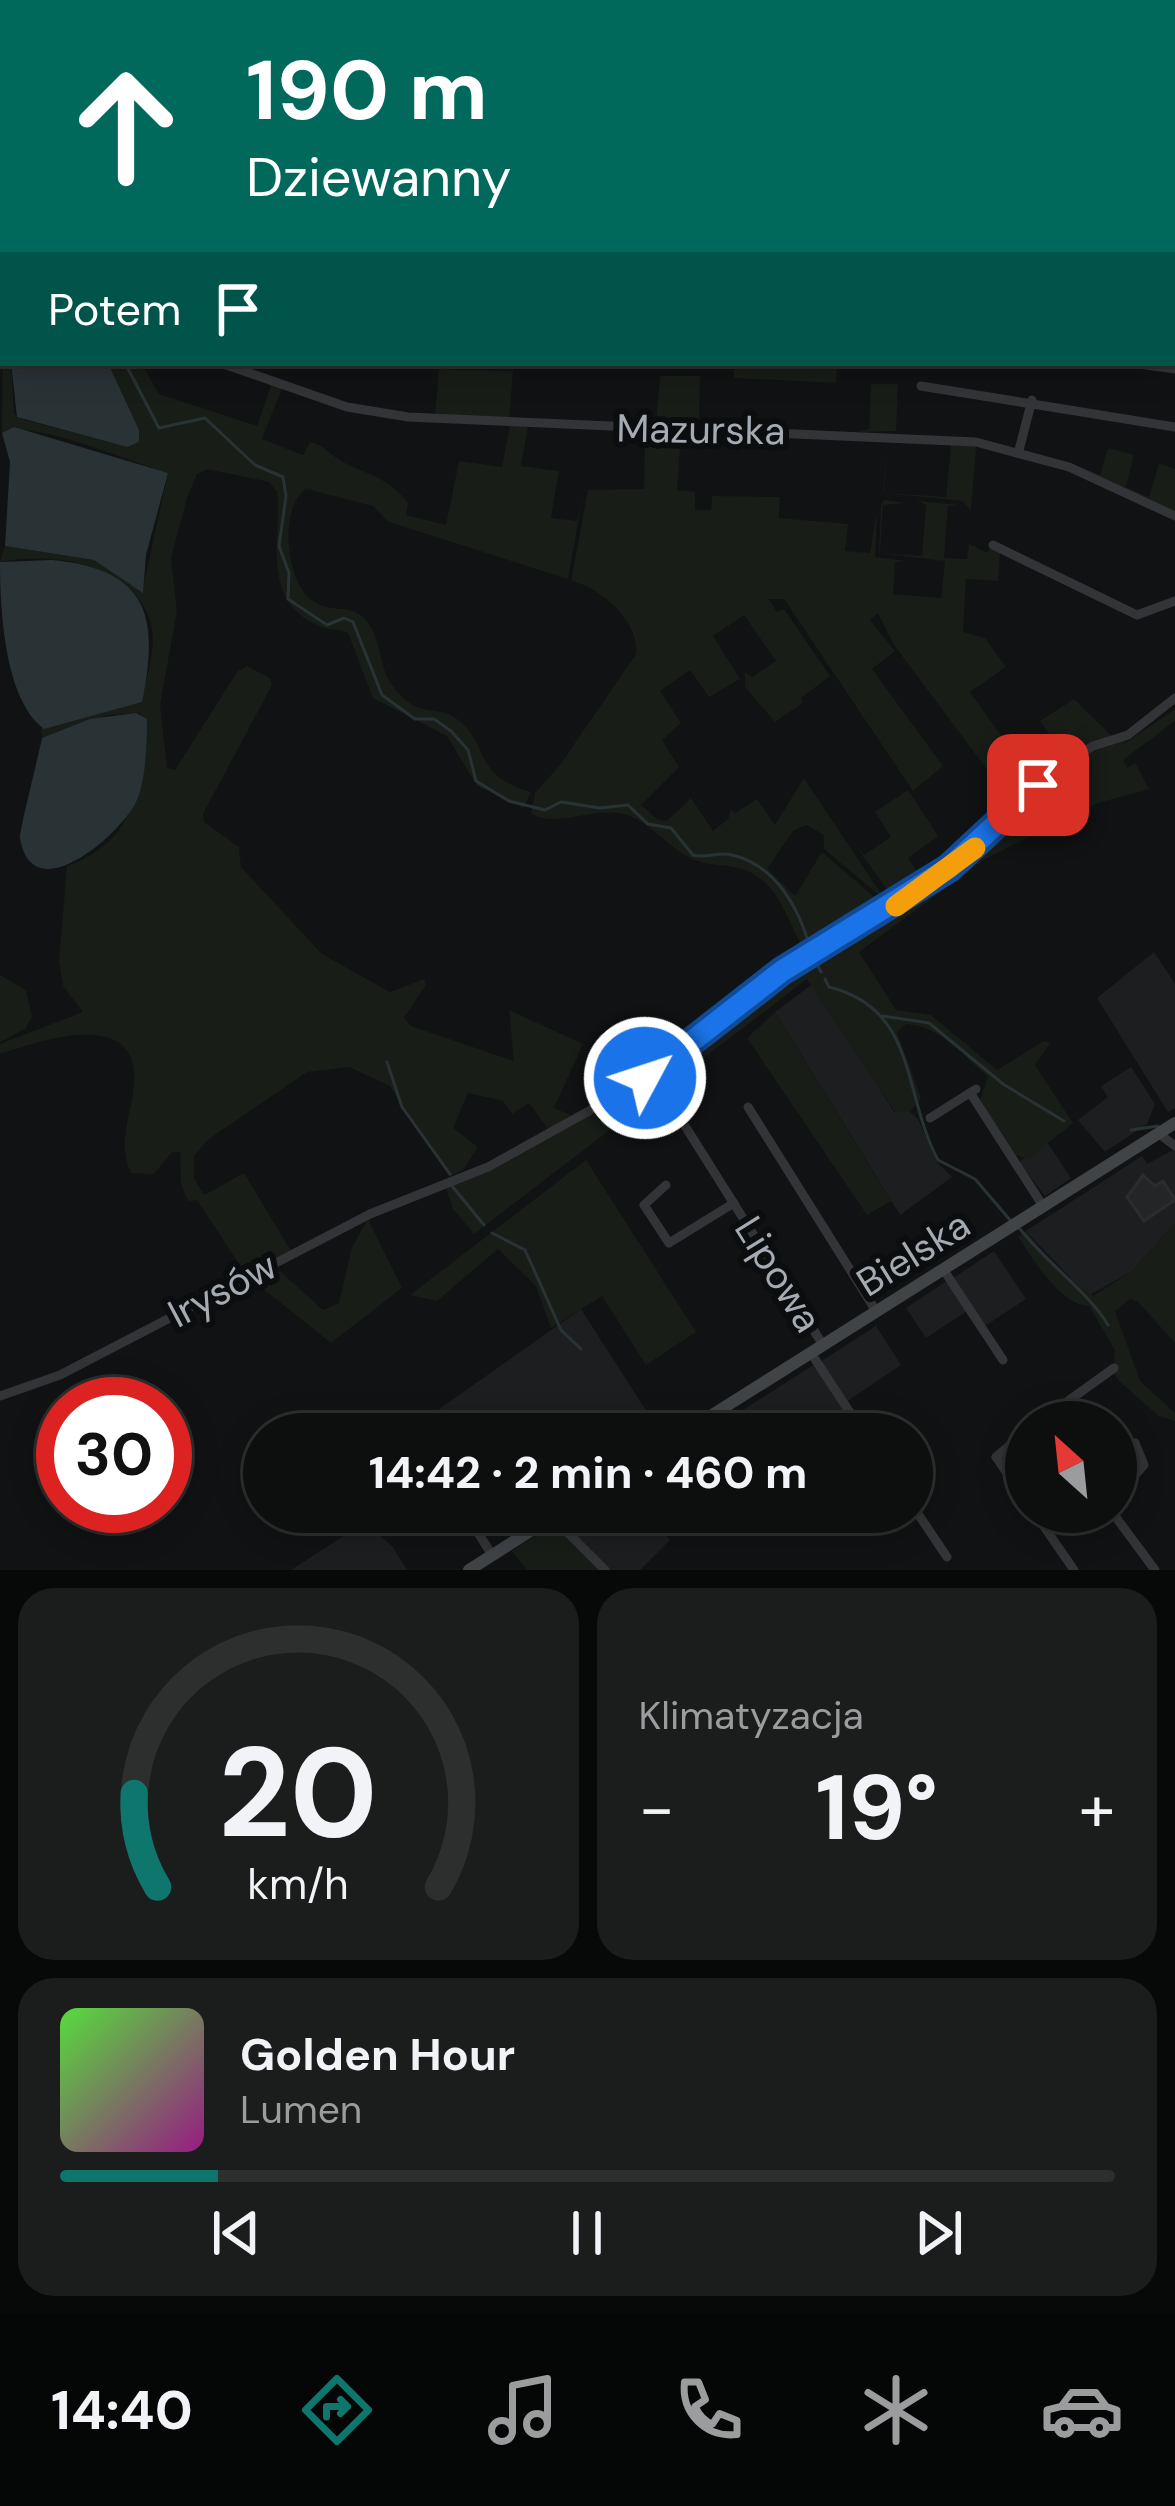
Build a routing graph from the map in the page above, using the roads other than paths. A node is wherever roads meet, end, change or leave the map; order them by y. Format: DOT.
graph roads {
  1 [pos="230,366"];
  2 [pos="921,386"];
  3 [pos="1032,400"];
  4 [pos="1175,427"];
  5 [pos="1019,449"];
  6 [pos="1175,516"];
  7 [pos="993,544"];
  8 [pos="1175,601"];
  9 [pos="1175,698"];
  10 [pos="748,1107"];
  11 [pos="680,1118"];
  12 [pos="930,1118"];
  13 [pos="1175,1123"];
  14 [pos="1158,1133"];
  15 [pos="1175,1146"];
  16 [pos="666,1184"];
  17 [pos="734,1203"];
  18 [pos="1043,1206"];
  19 [pos="944,1269"];
  20 [pos="877,1311"];
  21 [pos="817,1349"];
  22 [pos="1003,1360"];
  23 [pos="1114,1368"];
  24 [pos="0,1396"];
  25 [pos="1068,1401"];
  26 [pos="715,1413"];
  27 [pos="852,1413"];
  28 [pos="478,1533"];
  29 [pos="526,1533"];
  30 [pos="573,1533"];
  31 [pos="931,1533"];
  32 [pos="1048,1533"];
  33 [pos="1128,1533"];
  34 [pos="492,1555"];
  35 [pos="947,1557"];
  36 [pos="469,1570"];
  37 [pos="605,1570"];
  38 [pos="1074,1570"];
  39 [pos="1155,1570"];
  1 -- 5 [label="street, Mazurska"];
  2 -- 3 [label="street"];
  3 -- 4 [label="street"];
  3 -- 5 [label="street"];
  5 -- 6 [label="street, Mazurska"];
  7 -- 8 [label="street"];
  9 -- 24 [label="street, Irysów"];
  10 -- 20 [label="street"];
  11 -- 17 [label="street, Lipowa"];
  12 -- 18 [label="street"];
  13 -- 14 [label="main road, Bielska"];
  14 -- 15 [label="street"];
  14 -- 18 [label="main road, Bielska"];
  16 -- 17 [label="street, Lipowa"];
  17 -- 21 [label="street, Lipowa"];
  18 -- 19 [label="main road, Bielska"];
  19 -- 20 [label="main road, Bielska"];
  19 -- 22 [label="street"];
  20 -- 21 [label="main road, Bielska"];
  21 -- 26 [label="main road, Bielska"];
  21 -- 27 [label="street, Lipowa"];
  23 -- 25 [label="street"];
  28 -- 34 [label="street"];
  29 -- 34 [label="main road"];
  30 -- 37 [label="street"];
  31 -- 35 [label="street"];
  32 -- 38 [label="street"];
  33 -- 39 [label="street"];
  34 -- 36 [label="main road"];
}
